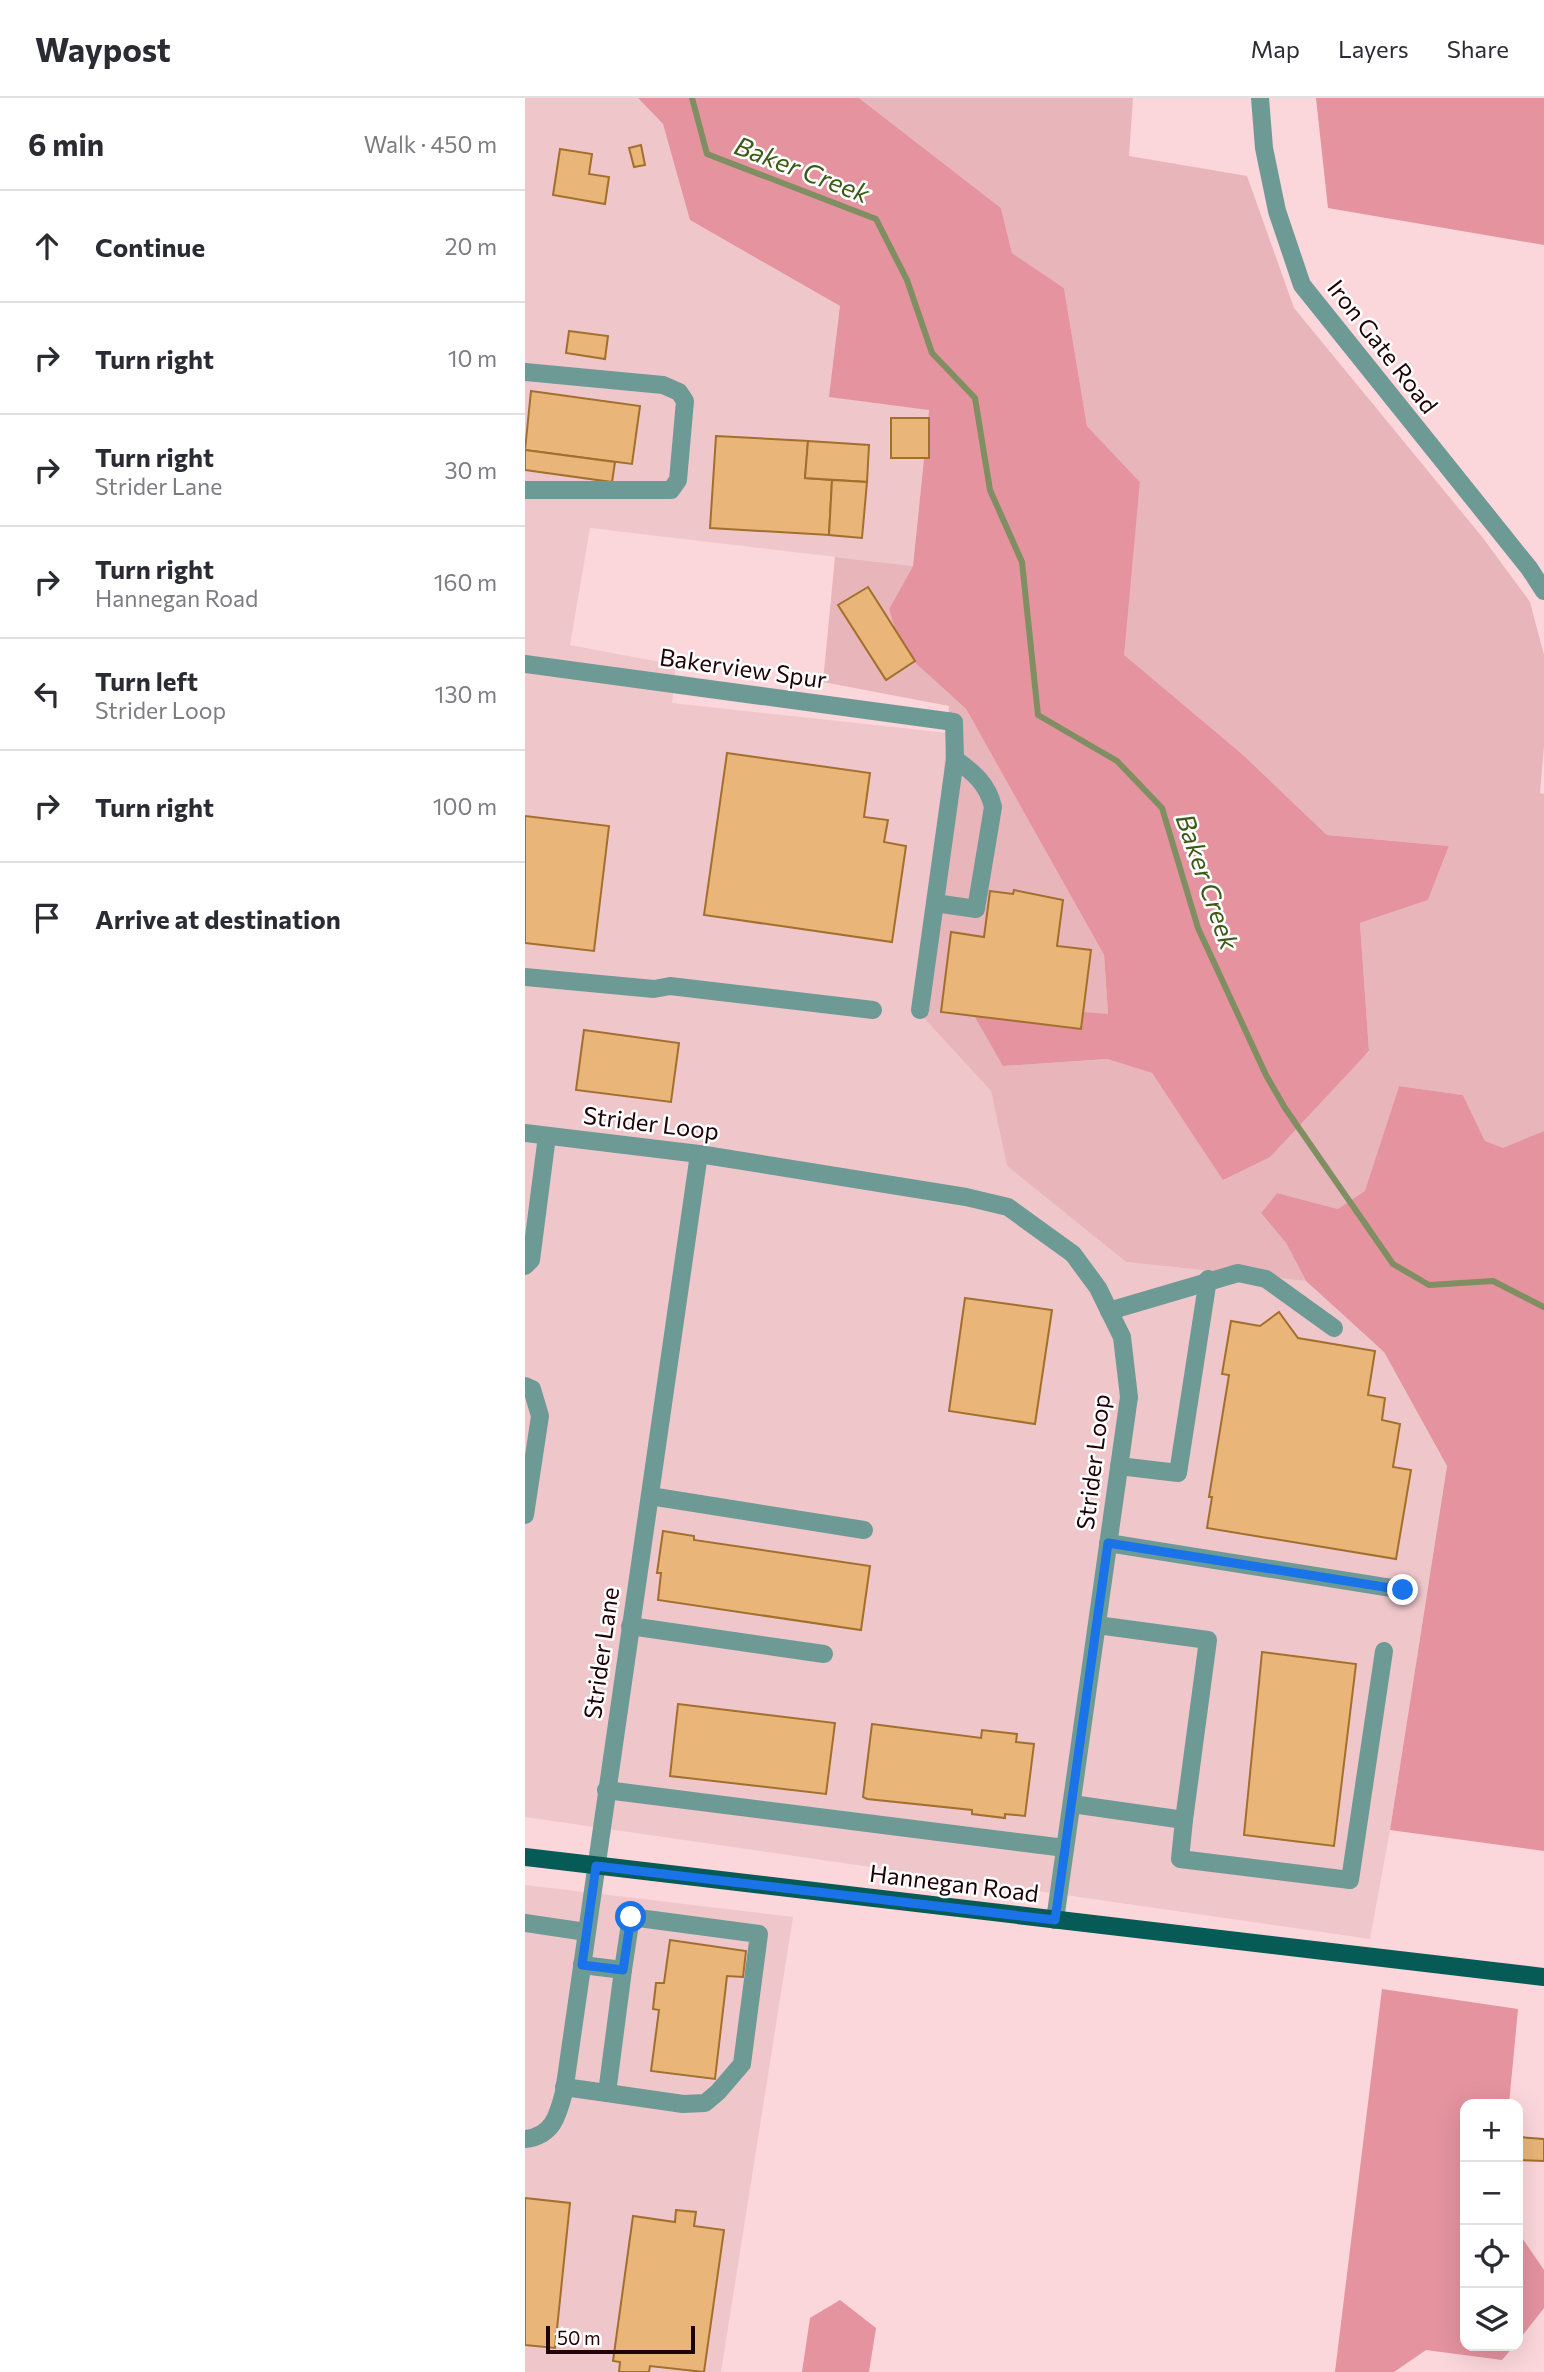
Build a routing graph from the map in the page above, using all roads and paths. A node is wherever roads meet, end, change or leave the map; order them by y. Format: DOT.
graph roads {
  1 [pos="1260,98"];
  2 [pos="525,372"];
  3 [pos="525,490"];
  4 [pos="1544,591"];
  5 [pos="525,664"];
  6 [pos="955,759"];
  7 [pos="935,903"];
  8 [pos="525,977"];
  9 [pos="873,1010"];
  10 [pos="920,1010"];
  11 [pos="525,1133"];
  12 [pos="547,1136"];
  13 [pos="699,1154"];
  14 [pos="525,1266"];
  15 [pos="1208,1279"];
  16 [pos="1109,1311"];
  17 [pos="1334,1328"];
  18 [pos="525,1386"];
  19 [pos="1119,1466"];
  20 [pos="650,1496"];
  21 [pos="525,1514"];
  22 [pos="864,1531"];
  23 [pos="1108,1543"];
  24 [pos="1403,1590"];
  25 [pos="1097,1625"];
  26 [pos="631,1626"];
  27 [pos="1384,1651"];
  28 [pos="824,1654"];
  29 [pos="607,1790"];
  30 [pos="1072,1804"];
  31 [pos="1184,1820"];
  32 [pos="1065,1849"];
  33 [pos="525,1857"];
  34 [pos="596,1866"];
  35 [pos="1055,1920"];
  36 [pos="525,1923"];
  37 [pos="586,1932"];
  38 [pos="582,1965"];
  39 [pos="623,1970"];
  40 [pos="1544,1977"];
  41 [pos="564,2087"];
  42 [pos="607,2093"];
  43 [pos="525,2139"];
  1 -- 4 [label="street, Iron Gate Road"];
  2 -- 3 [label="street"];
  5 -- 6 [label="street, Bakerview Spur"];
  6 -- 7 [label="street"];
  6 -- 7 [label="street"];
  7 -- 10 [label="street"];
  8 -- 9 [label="street"];
  11 -- 12 [label="street, Strider Loop"];
  12 -- 13 [label="street, Strider Loop"];
  12 -- 14 [label="street"];
  13 -- 16 [label="street, Strider Loop"];
  13 -- 20 [label="street, Strider Lane"];
  15 -- 16 [label="street"];
  15 -- 17 [label="street"];
  15 -- 19 [label="street"];
  16 -- 19 [label="street, Strider Loop"];
  18 -- 21 [label="street"];
  19 -- 23 [label="street, Strider Loop"];
  20 -- 22 [label="street"];
  20 -- 26 [label="street, Strider Lane"];
  23 -- 24 [label="street"];
  23 -- 25 [label="street, Strider Loop"];
  25 -- 30 [label="street, Strider Loop"];
  25 -- 31 [label="street"];
  26 -- 28 [label="street"];
  26 -- 29 [label="street, Strider Lane"];
  27 -- 31 [label="street"];
  29 -- 32 [label="street"];
  29 -- 34 [label="street, Strider Lane"];
  30 -- 31 [label="street"];
  30 -- 32 [label="street, Strider Loop"];
  32 -- 35 [label="street, Strider Loop"];
  33 -- 34 [label="main road, Hannegan Road"];
  34 -- 35 [label="main road, Hannegan Road"];
  34 -- 37 [label="street, Strider Lane"];
  35 -- 40 [label="main road, Hannegan Road"];
  36 -- 37 [label="street"];
  37 -- 38 [label="street, Strider Lane"];
  38 -- 39 [label="street"];
  38 -- 41 [label="street, Strider Lane"];
  39 -- 42 [label="street"];
  39 -- 42 [label="street"];
  41 -- 42 [label="street"];
  41 -- 43 [label="street, Strider Lane"];
}
